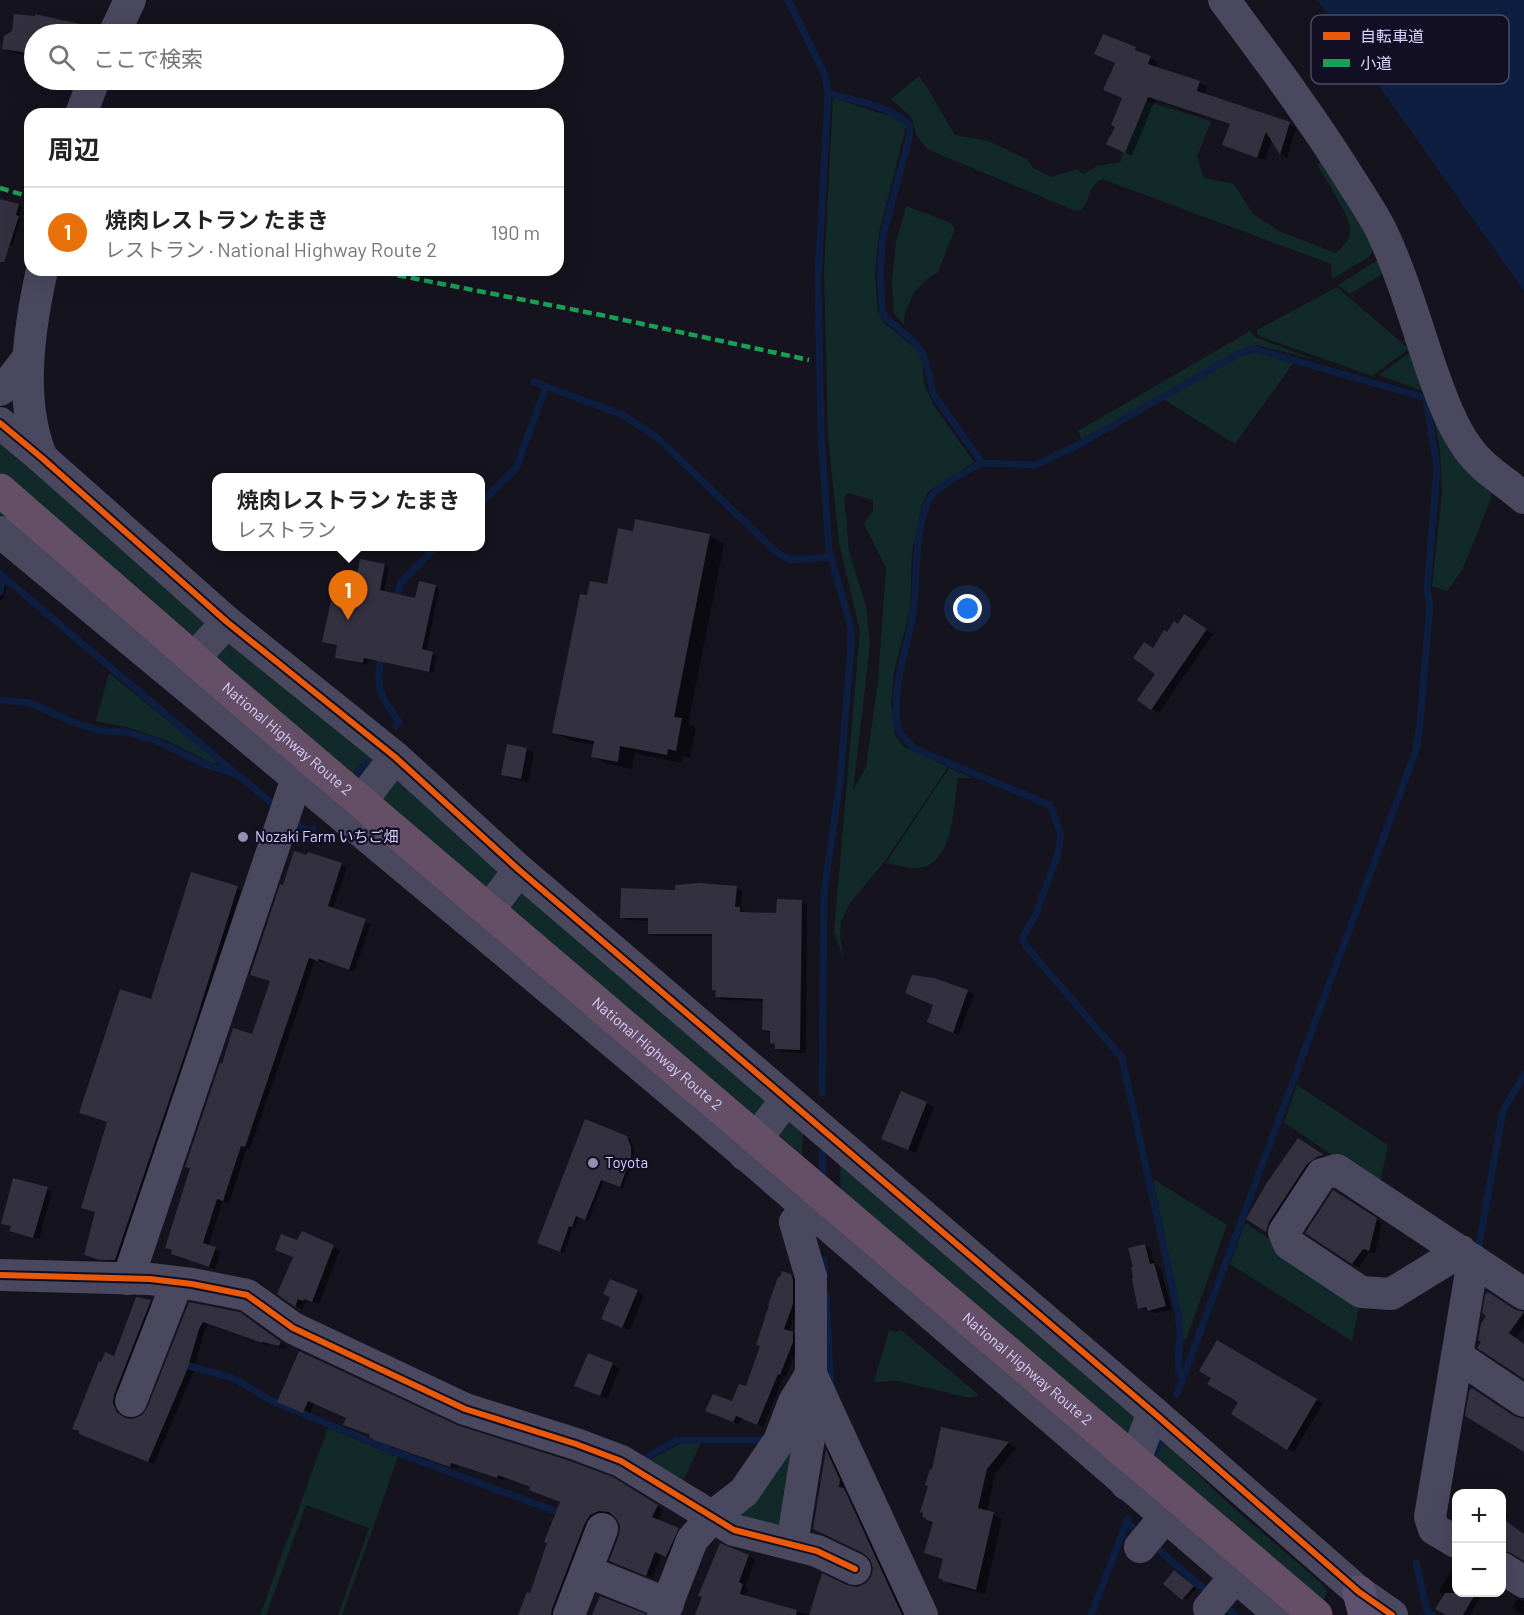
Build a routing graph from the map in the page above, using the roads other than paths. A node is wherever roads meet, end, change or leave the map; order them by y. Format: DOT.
graph roads {
  1 [pos="130,0"];
  2 [pos="1224,0"];
  3 [pos="119,24"];
  4 [pos="90,90"];
  5 [pos="83,108"];
  6 [pos="41,276"];
  7 [pos="27,358"];
  8 [pos="0,390"];
  9 [pos="0,423"];
  10 [pos="42,458"];
  11 [pos="0,490"];
  12 [pos="1524,498"];
  13 [pos="0,532"];
  14 [pos="227,622"];
  15 [pos="177,677"];
  16 [pos="395,758"];
  17 [pos="289,801"];
  18 [pos="347,820"];
  19 [pos="519,870"];
  20 [pos="476,927"];
  21 [pos="786,1099"];
  22 [pos="745,1155"];
  23 [pos="807,1208"];
  24 [pos="1467,1255"];
  25 [pos="130,1274"];
  26 [pos="0,1275"];
  27 [pos="177,1282"];
  28 [pos="1524,1294"];
  29 [pos="1457,1356"];
  30 [pos="813,1373"];
  31 [pos="131,1401"];
  32 [pos="1524,1401"];
  33 [pos="1153,1412"];
  34 [pos="1125,1484"];
  35 [pos="713,1516"];
  36 [pos="602,1529"];
  37 [pos="1452,1540"];
  38 [pos="792,1544"];
  39 [pos="855,1569"];
  40 [pos="586,1571"];
  41 [pos="1506,1571"];
  42 [pos="1524,1582"];
  43 [pos="1362,1603"];
  44 [pos="666,1610"];
  45 [pos="569,1615"];
  46 [pos="922,1615"];
  47 [pos="1280,1615"];
  48 [pos="1316,1615"];
  49 [pos="1392,1615"];
  1 -- 3 [label="street"];
  2 -- 12 [label="street"];
  4 -- 5 [label="street"];
  6 -- 7 [label="street"];
  7 -- 8 [label="street"];
  7 -- 10 [label="street"];
  9 -- 10 [label="street"];
  10 -- 14 [label="street"];
  11 -- 48 [label="highway, National Highway Route 2, bridge"];
  13 -- 15 [label="street"];
  14 -- 15 [label="street"];
  14 -- 16 [label="street"];
  15 -- 17 [label="street"];
  16 -- 18 [label="street"];
  16 -- 19 [label="street"];
  17 -- 18 [label="street"];
  17 -- 25 [label="street"];
  18 -- 20 [label="street"];
  19 -- 20 [label="street"];
  19 -- 21 [label="street"];
  20 -- 22 [label="street"];
  21 -- 22 [label="street"];
  21 -- 33 [label="street"];
  22 -- 23 [label="street"];
  23 -- 30 [label="street"];
  23 -- 34 [label="street"];
  24 -- 24 [label="street"];
  24 -- 28 [label="street"];
  24 -- 29 [label="street"];
  25 -- 26 [label="street"];
  25 -- 27 [label="street"];
  27 -- 31 [label="street"];
  27 -- 35 [label="street"];
  29 -- 32 [label="street"];
  29 -- 37 [label="street"];
  30 -- 35 [label="street"];
  30 -- 38 [label="street"];
  30 -- 46 [label="street"];
  33 -- 34 [label="street"];
  33 -- 43 [label="street"];
  34 -- 47 [label="street"];
  35 -- 38 [label="street"];
  35 -- 44 [label="street"];
  36 -- 40 [label="street"];
  38 -- 39 [label="street"];
  40 -- 44 [label="street"];
  40 -- 45 [label="street"];
  41 -- 42 [label="street"];
  43 -- 49 [label="street"];
}
